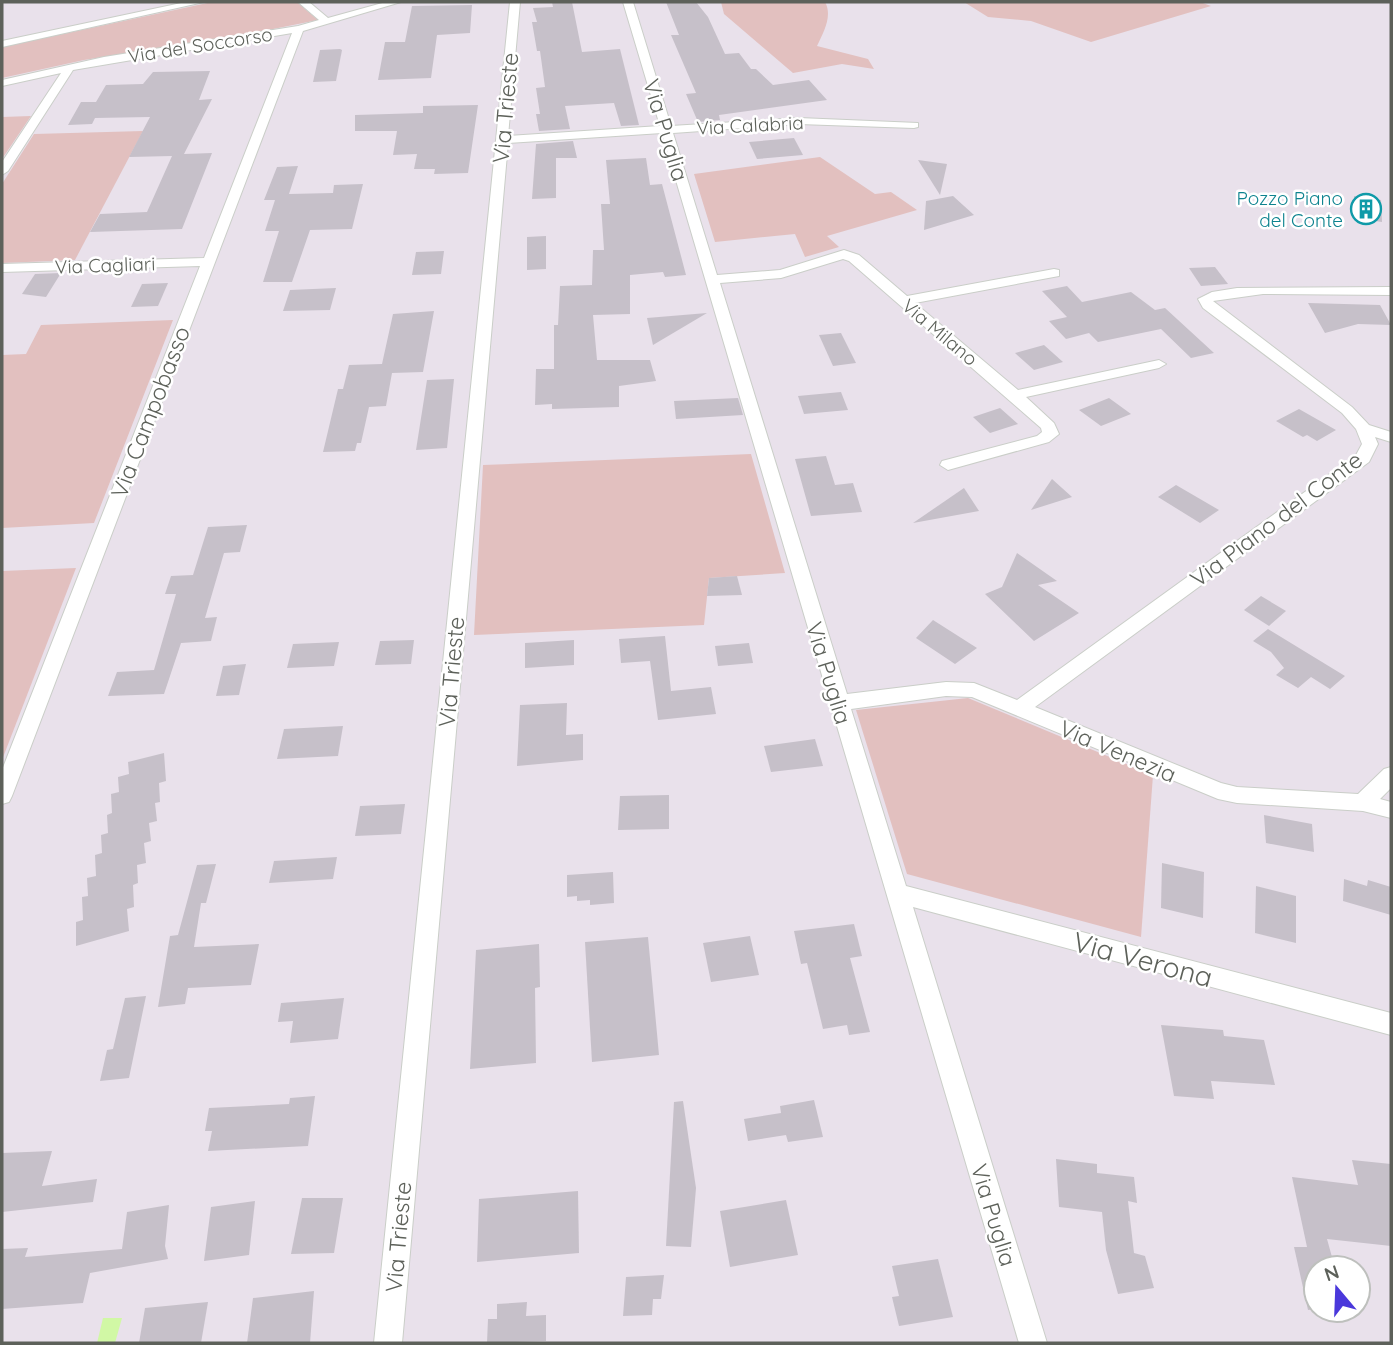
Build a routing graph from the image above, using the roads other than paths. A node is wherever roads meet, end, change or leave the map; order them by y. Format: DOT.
graph roads {
  1 [pos="200,2"];
  2 [pos="303,2"];
  3 [pos="396,2"];
  4 [pos="516,2"];
  5 [pos="628,2"];
  6 [pos="327,22"];
  7 [pos="299,29"];
  8 [pos="2,44"];
  9 [pos="69,67"];
  10 [pos="2,83"];
  11 [pos="914,125"];
  12 [pos="667,129"];
  13 [pos="502,140"];
  14 [pos="2,171"];
  15 [pos="208,262"];
  16 [pos="2,268"];
  17 [pos="1054,273"];
  18 [pos="711,280"];
  19 [pos="1391,291"];
  20 [pos="904,301"];
  21 [pos="1159,364"];
  22 [pos="1015,395"];
  23 [pos="1363,428"];
  24 [pos="1391,437"];
  25 [pos="948,465"];
  26 [pos="838,703"];
  27 [pos="1018,709"];
  28 [pos="1391,775"];
  29 [pos="2,796"];
  30 [pos="1363,803"];
  31 [pos="1391,810"];
  32 [pos="895,893"];
  33 [pos="1391,1024"];
  34 [pos="387,1343"];
  35 [pos="1033,1343"];
  1 -- 8 [label="street"];
  2 -- 6 [label="street"];
  3 -- 6 [label="street, Via del Soccorso"];
  4 -- 13 [label="street, Via Trieste"];
  5 -- 12 [label="street, Via Puglia"];
  6 -- 7 [label="street, Via del Soccorso"];
  7 -- 9 [label="street, Via del Soccorso"];
  7 -- 15 [label="street, Via Campobasso"];
  9 -- 10 [label="street, Via del Soccorso"];
  9 -- 14 [label="street"];
  11 -- 12 [label="street, Via Calabria"];
  12 -- 13 [label="street, Via Calabria"];
  12 -- 18 [label="street, Via Puglia"];
  13 -- 34 [label="street, Via Trieste"];
  15 -- 16 [label="street, Via Cagliari"];
  15 -- 29 [label="street, Via Campobasso"];
  17 -- 20 [label="street"];
  18 -- 20 [label="street, Via Milano"];
  18 -- 26 [label="street, Via Puglia"];
  19 -- 23 [label="street, Via Piano del Conte"];
  20 -- 22 [label="street, Via Milano"];
  21 -- 22 [label="street"];
  22 -- 25 [label="street, Via Milano"];
  23 -- 24 [label="street"];
  23 -- 27 [label="street, Via Piano del Conte"];
  26 -- 27 [label="street, Via Venezia"];
  26 -- 32 [label="street, Via Puglia"];
  27 -- 30 [label="street, Via Venezia"];
  28 -- 30 [label="street"];
  30 -- 31 [label="street, Via Venezia"];
  32 -- 33 [label="street, Via Verona"];
  32 -- 35 [label="street, Via Puglia"];
}
